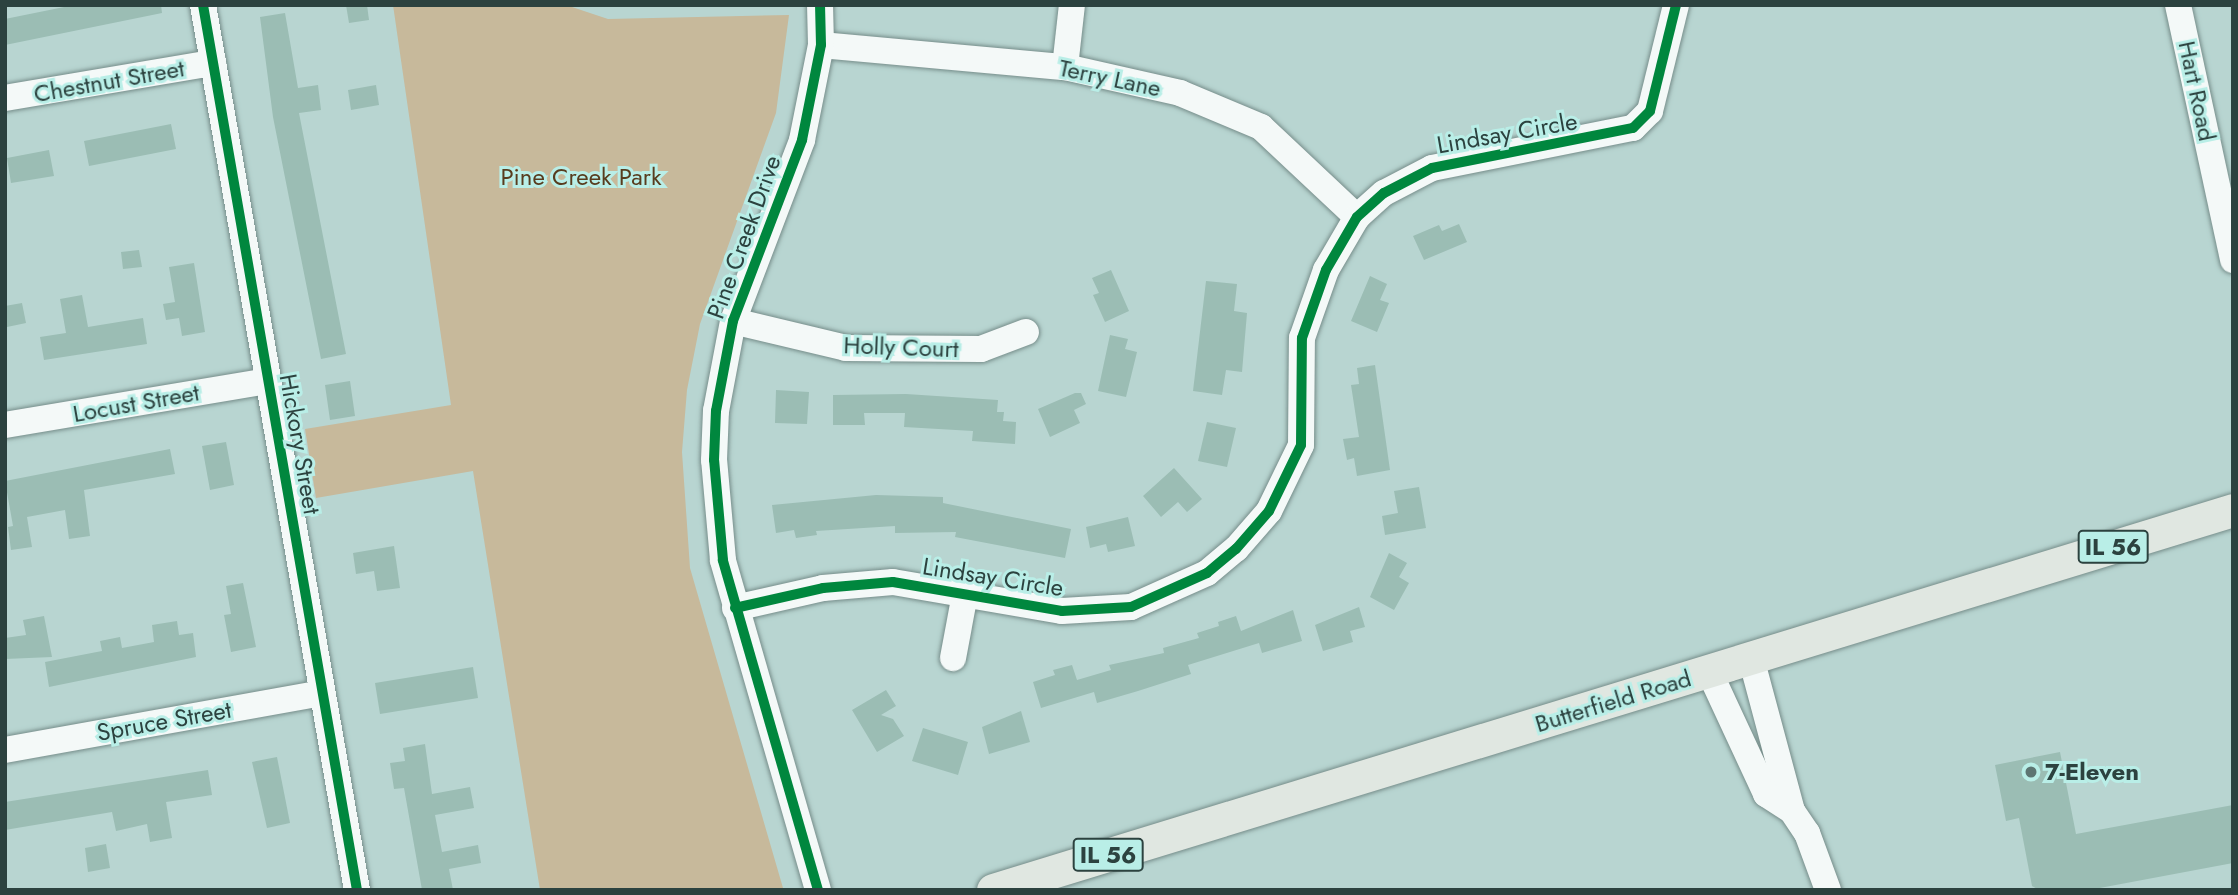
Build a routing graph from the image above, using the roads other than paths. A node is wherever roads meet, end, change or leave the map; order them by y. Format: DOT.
graph roads {
  1 [pos="203,5"];
  2 [pos="820,5"];
  3 [pos="1072,5"];
  4 [pos="1676,5"];
  5 [pos="2178,5"];
  6 [pos="821,45"];
  7 [pos="213,63"];
  8 [pos="1065,67"];
  9 [pos="5,98"];
  10 [pos="1357,217"];
  11 [pos="2233,260"];
  12 [pos="733,321"];
  13 [pos="1026,332"];
  14 [pos="268,381"];
  15 [pos="5,425"];
  16 [pos="2233,510"];
  17 [pos="965,594"];
  18 [pos="735,608"];
  19 [pos="1751,657"];
  20 [pos="953,658"];
  21 [pos="1709,671"];
  22 [pos="322,693"];
  23 [pos="5,750"];
  24 [pos="1792,811"];
  25 [pos="357,890"];
  26 [pos="818,890"];
  27 [pos="993,890"];
  28 [pos="1828,890"];
  1 -- 7 [label="street, Hickory Street"];
  2 -- 6 [label="street, Pine Creek Drive"];
  3 -- 8 [label="street"];
  4 -- 10 [label="street, Lindsay Circle"];
  5 -- 11 [label="street, Hart Road"];
  6 -- 8 [label="street, Terry Lane"];
  6 -- 12 [label="street, Pine Creek Drive"];
  7 -- 9 [label="street, Chestnut Street"];
  7 -- 14 [label="street, Hickory Street"];
  8 -- 10 [label="street, Terry Lane"];
  10 -- 17 [label="street, Lindsay Circle"];
  12 -- 13 [label="street, Holly Court"];
  12 -- 18 [label="street, Pine Creek Drive"];
  14 -- 15 [label="street, Locust Street"];
  14 -- 22 [label="street, Hickory Street"];
  16 -- 19 [label="main road, Butterfield Road / IL 56"];
  17 -- 18 [label="street, Lindsay Circle"];
  17 -- 20 [label="street"];
  18 -- 26 [label="street, Pine Creek Drive"];
  19 -- 21 [label="main road, Butterfield Road / IL 56"];
  19 -- 24 [label="street"];
  21 -- 24 [label="street"];
  21 -- 27 [label="main road, Butterfield Road / IL 56"];
  22 -- 23 [label="street, Spruce Street"];
  22 -- 25 [label="street, Hickory Street"];
  24 -- 28 [label="street"];
}
